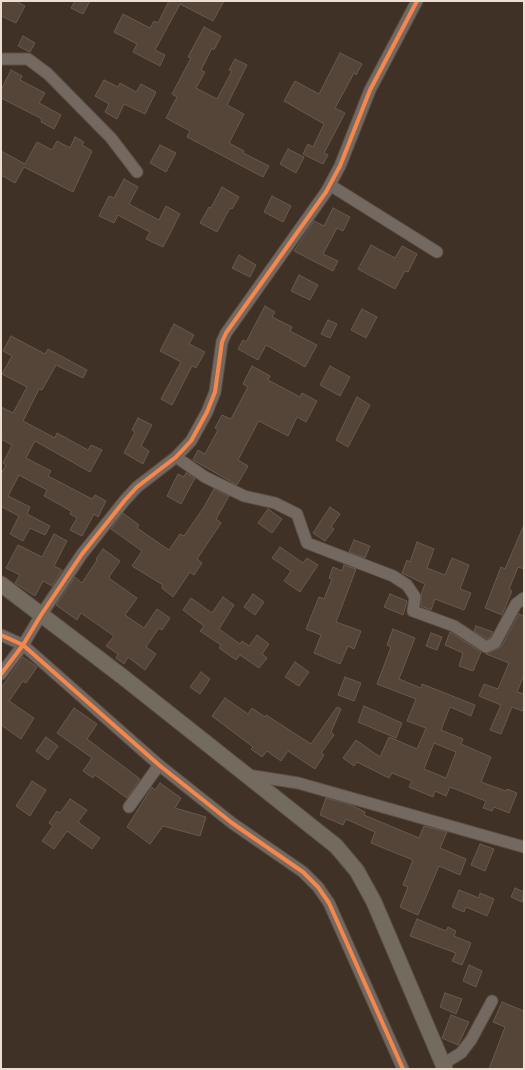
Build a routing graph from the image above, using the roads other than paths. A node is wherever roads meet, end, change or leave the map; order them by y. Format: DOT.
graph roads {
  1 [pos="417,1"];
  2 [pos="1,59"];
  3 [pos="136,172"];
  4 [pos="330,185"];
  5 [pos="437,252"];
  6 [pos="176,457"];
  7 [pos="1,584"];
  8 [pos="524,598"];
  9 [pos="40,616"];
  10 [pos="2,635"];
  11 [pos="21,642"];
  12 [pos="1,674"];
  13 [pos="159,765"];
  14 [pos="246,775"];
  15 [pos="129,808"];
  16 [pos="524,847"];
  17 [pos="492,1001"];
  18 [pos="444,1066"];
  19 [pos="403,1069"];
  1 -- 4 [label="street"];
  2 -- 3 [label="street"];
  4 -- 5 [label="street"];
  4 -- 6 [label="street"];
  6 -- 8 [label="street"];
  6 -- 9 [label="street"];
  7 -- 9 [label="main road"];
  9 -- 11 [label="street"];
  9 -- 14 [label="main road"];
  10 -- 11 [label="street"];
  11 -- 12 [label="street"];
  11 -- 13 [label="street"];
  13 -- 15 [label="street"];
  13 -- 19 [label="street"];
  14 -- 16 [label="street"];
  14 -- 18 [label="main road"];
  17 -- 18 [label="street"];
}
